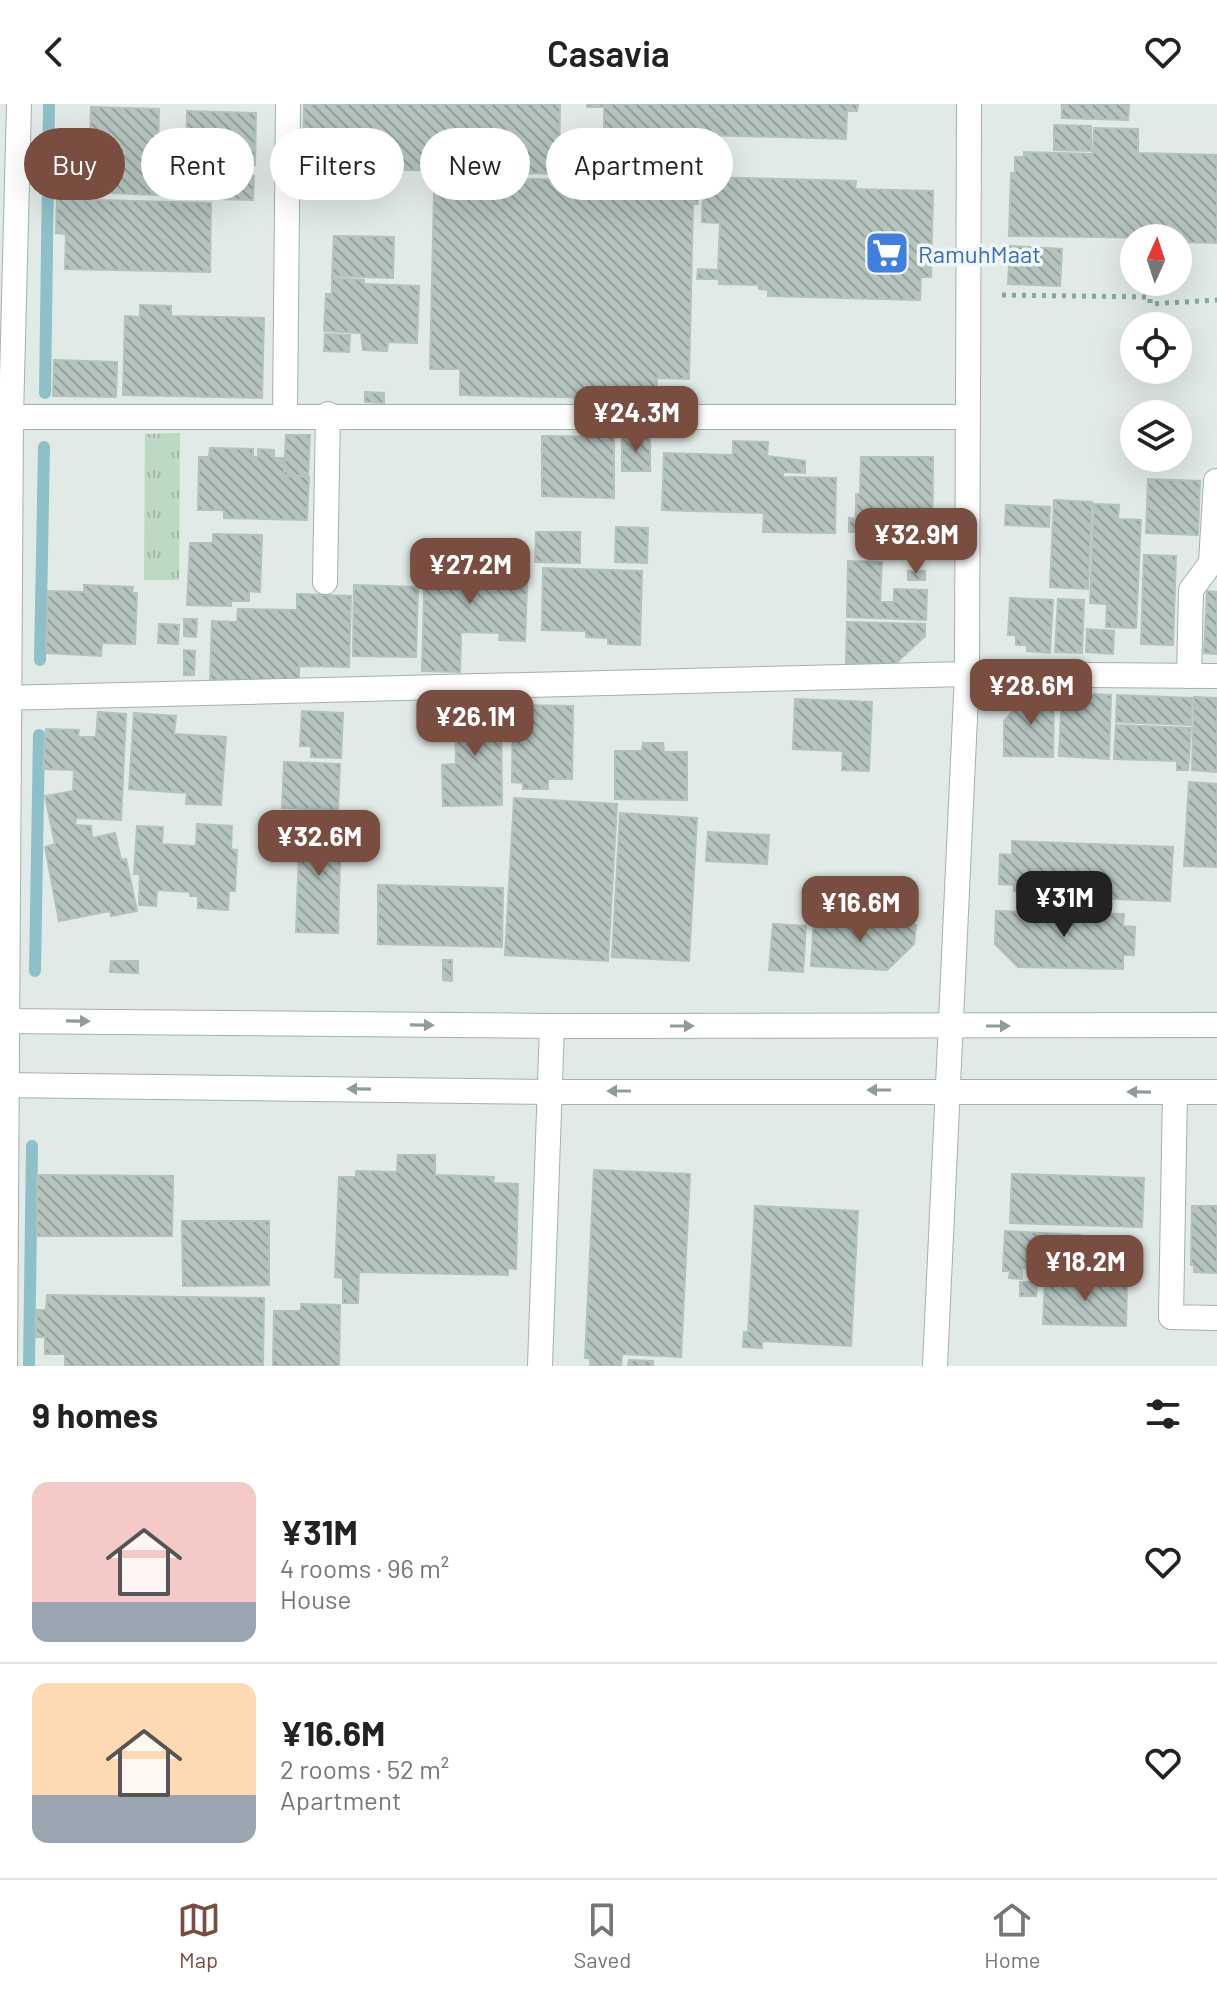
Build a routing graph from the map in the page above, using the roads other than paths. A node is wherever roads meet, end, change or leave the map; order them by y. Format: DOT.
graph roads {
  1 [pos="19,104"];
  2 [pos="288,104"];
  3 [pos="969,104"];
  4 [pos="8,224"];
  5 [pos="285,414"];
  6 [pos="328,414"];
  7 [pos="11,417"];
  8 [pos="968,417"];
  9 [pos="1216,481"];
  10 [pos="325,582"];
  11 [pos="967,674"];
  12 [pos="1189,676"];
  13 [pos="1217,676"];
  14 [pos="5,698"];
  15 [pos="4,1021"];
  16 [pos="1217,1025"];
  17 [pos="552,1026"];
  18 [pos="951,1026"];
  19 [pos="4,1085"];
  20 [pos="947,1090"];
  21 [pos="549,1092"];
  22 [pos="1175,1092"];
  23 [pos="1217,1092"];
  24 [pos="1217,1318"];
  25 [pos="5,1366"];
  26 [pos="540,1366"];
  27 [pos="935,1366"];
  1 -- 4 [label="street"];
  2 -- 5 [label="street"];
  3 -- 8 [label="street"];
  4 -- 7 [label="street"];
  5 -- 6 [label="street"];
  5 -- 7 [label="street"];
  6 -- 8 [label="street"];
  6 -- 10 [label="street"];
  7 -- 14 [label="street"];
  8 -- 11 [label="street"];
  9 -- 12 [label="street"];
  11 -- 12 [label="street"];
  11 -- 14 [label="street"];
  11 -- 18 [label="street"];
  12 -- 13 [label="street"];
  14 -- 15 [label="street"];
  15 -- 17 [label="street, one-way"];
  15 -- 19 [label="street"];
  18 -- 16 [label="street, one-way"];
  17 -- 18 [label="street, one-way"];
  17 -- 21 [label="street"];
  18 -- 20 [label="street"];
  21 -- 19 [label="street, one-way"];
  19 -- 25 [label="street"];
  20 -- 21 [label="street, one-way"];
  22 -- 20 [label="street, one-way"];
  20 -- 27 [label="street"];
  21 -- 26 [label="street"];
  22 -- 23 [label="street"];
  22 -- 24 [label="street"];
}
